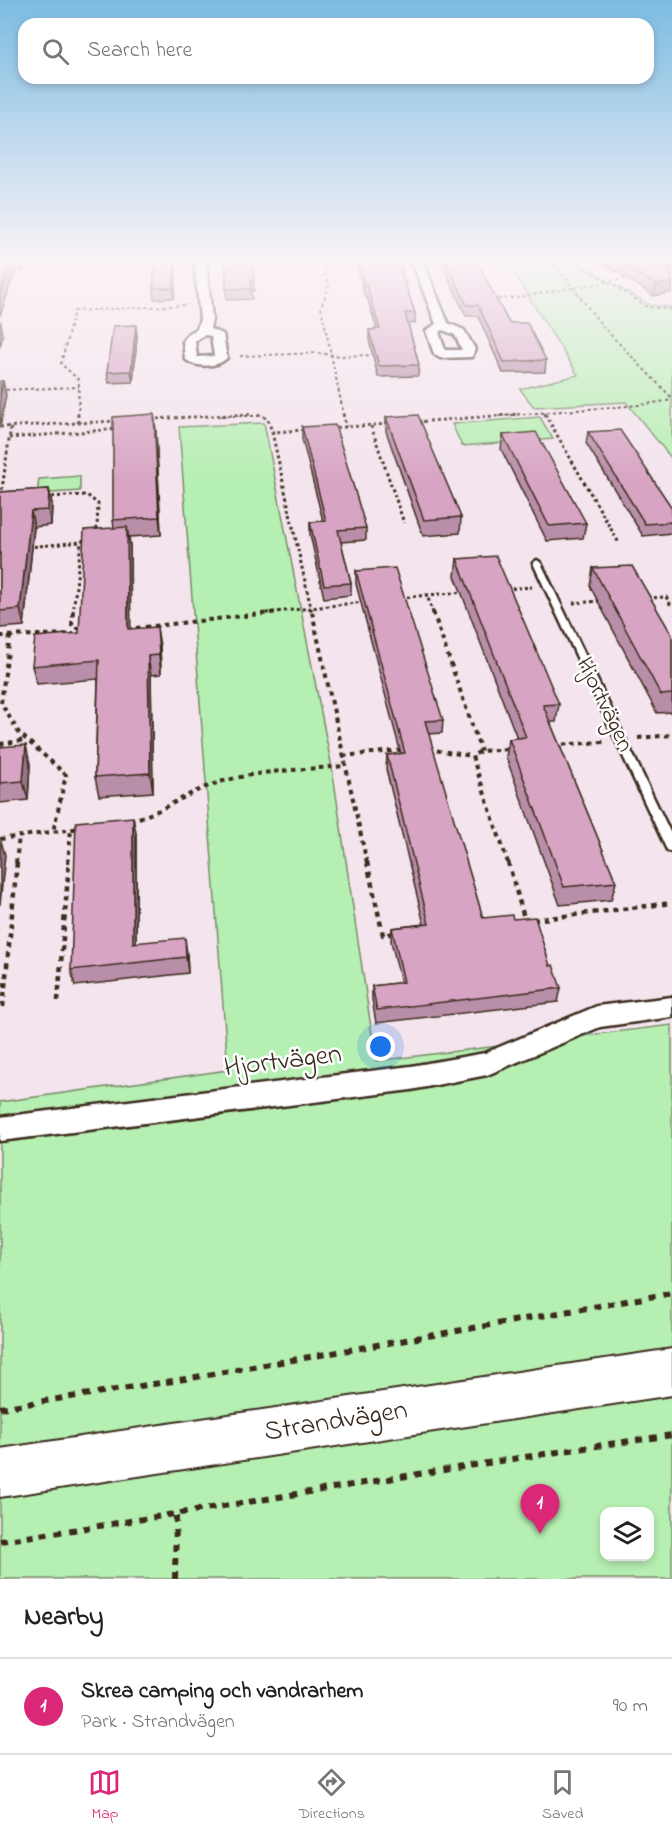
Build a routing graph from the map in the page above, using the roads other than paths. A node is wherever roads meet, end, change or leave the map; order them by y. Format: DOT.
graph roads {
  1 [pos="200,333"];
  2 [pos="211,333"];
  3 [pos="537,563"];
  4 [pos="672,848"];
  5 [pos="672,1007"];
  6 [pos="0,1129"];
  7 [pos="672,1372"];
  8 [pos="0,1473"];
  1 -- 2 [label="street"];
  3 -- 4 [label="lane, Hjortvägen"];
  5 -- 6 [label="street, Hjortvägen"];
  7 -- 8 [label="street, Strandvägen"];
}
